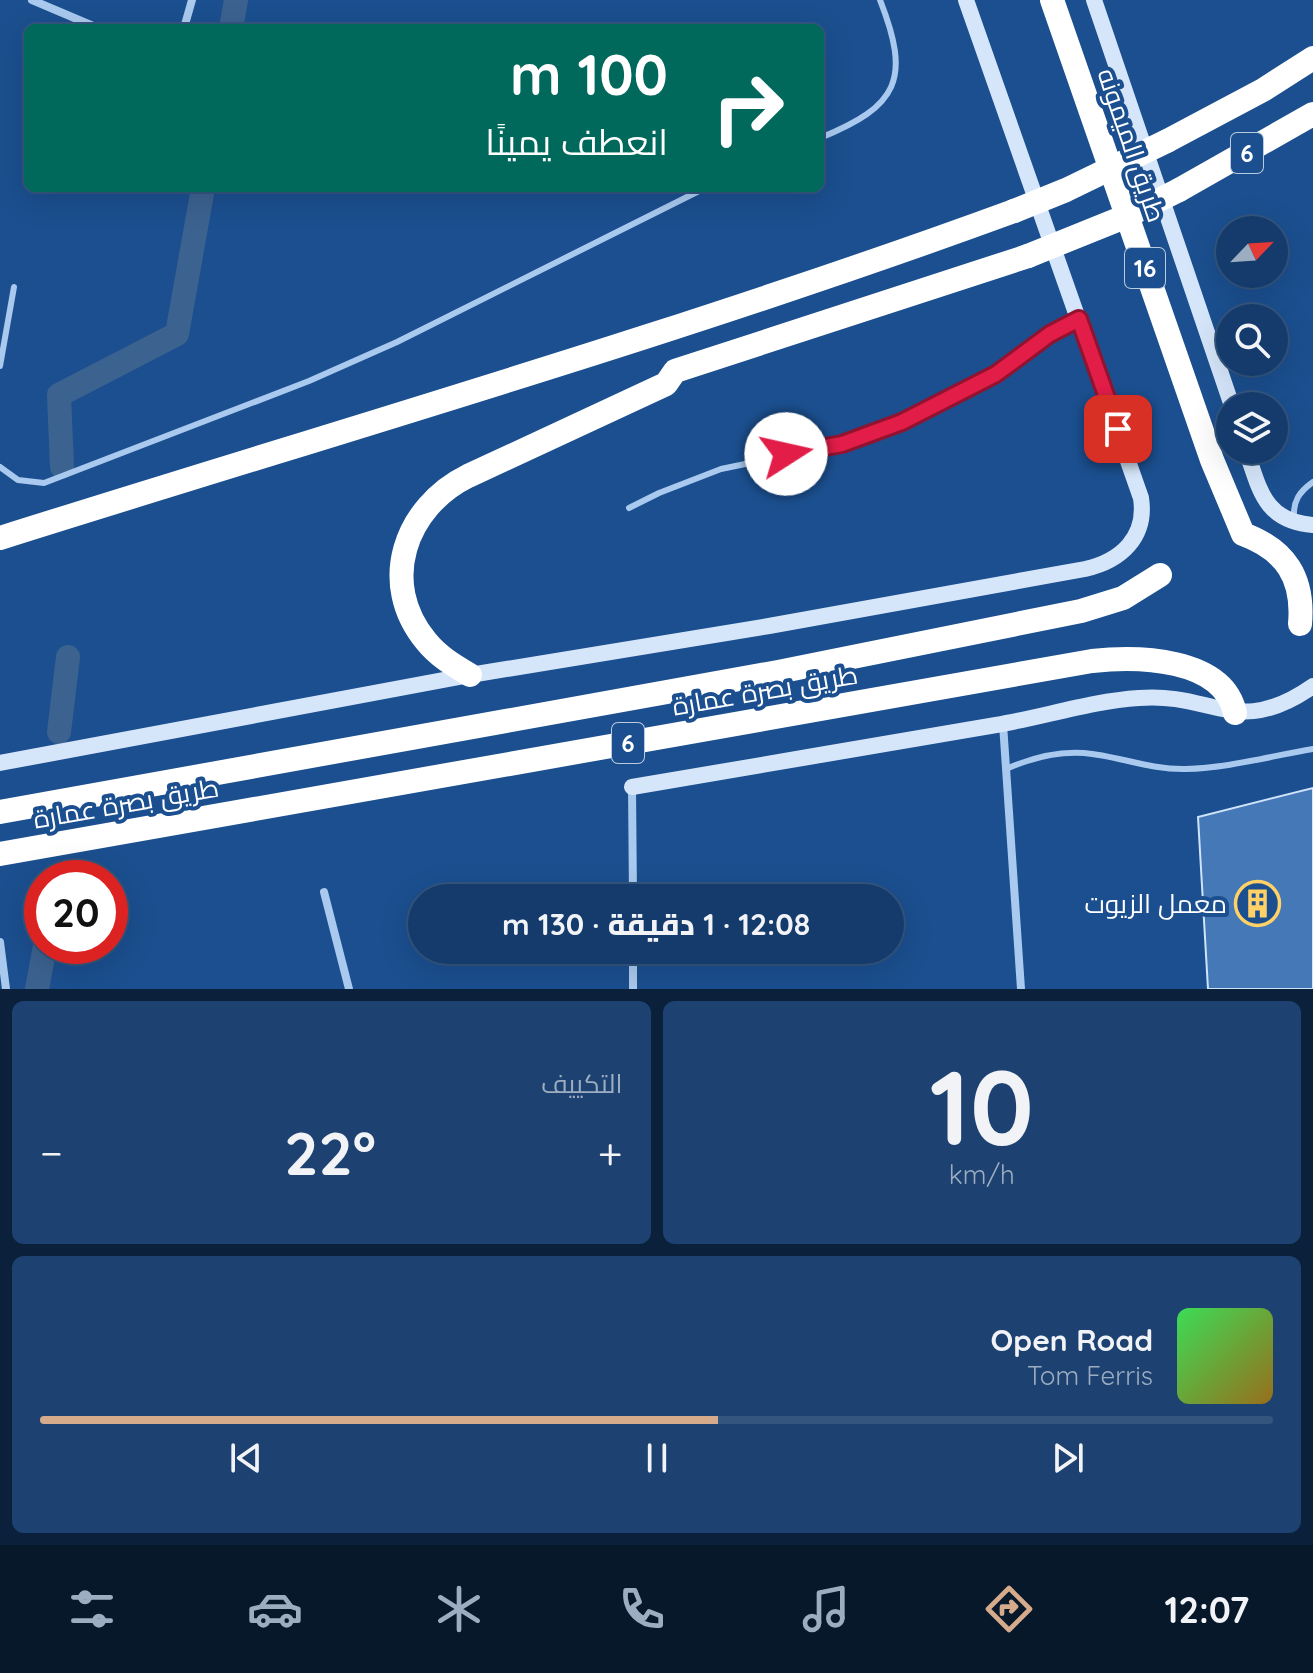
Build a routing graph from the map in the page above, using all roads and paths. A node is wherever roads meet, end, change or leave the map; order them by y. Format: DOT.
graph roads {
  1 [pos="32,0"];
  2 [pos="192,0"];
  3 [pos="880,0"];
  4 [pos="966,0"];
  5 [pos="1052,0"];
  6 [pos="1094,0"];
  7 [pos="89,24"];
  8 [pos="185,24"];
  9 [pos="1313,58"];
  10 [pos="1313,114"];
  11 [pos="824,136"];
  12 [pos="697,192"];
  13 [pos="14,287"];
  14 [pos="1079,319"];
  15 [pos="0,366"];
  16 [pos="1227,392"];
  17 [pos="1252,464"];
  18 [pos="0,467"];
  19 [pos="1313,482"];
  20 [pos="629,508"];
  21 [pos="1295,522"];
  22 [pos="1313,525"];
  23 [pos="0,538"];
  24 [pos="1160,575"];
  25 [pos="1300,624"];
  26 [pos="470,675"];
  27 [pos="1313,686"];
  28 [pos="1235,713"];
  29 [pos="1003,724"];
  30 [pos="1313,749"];
  31 [pos="0,763"];
  32 [pos="1006,769"];
  33 [pos="632,787"];
  34 [pos="0,812"];
  35 [pos="0,854"];
  36 [pos="633,884"];
  37 [pos="324,892"];
  38 [pos="0,942"];
  39 [pos="633,964"];
  40 [pos="6,989"];
  41 [pos="349,989"];
  42 [pos="633,989"];
  43 [pos="1021,989"];
  1 -- 7 [label="street"];
  2 -- 8 [label="street"];
  3 -- 11 [label="lane"];
  4 -- 14 [label="main road"];
  5 -- 25 [label="highway, طريق الميمونه / 16"];
  6 -- 16 [label="main road"];
  9 -- 23 [label="highway, bridge"];
  10 -- 26 [label="highway, 6, bridge"];
  12 -- 18 [label="lane"];
  13 -- 15 [label="lane"];
  14 -- 20 [label="lane"];
  14 -- 26 [label="main road"];
  17 -- 21 [label="main road"];
  19 -- 21 [label="lane"];
  21 -- 22 [label="main road"];
  24 -- 34 [label="highway, طريق بصرة عمارة / 6"];
  26 -- 31 [label="main road"];
  27 -- 28 [label="main road"];
  28 -- 29 [label="main road"];
  28 -- 35 [label="highway, طريق بصرة عمارة / 6"];
  29 -- 32 [label="street"];
  29 -- 33 [label="main road"];
  30 -- 32 [label="lane"];
  32 -- 43 [label="street"];
  33 -- 36 [label="street"];
  37 -- 41 [label="street"];
  38 -- 40 [label="street"];
  39 -- 42 [label="street"];
}
